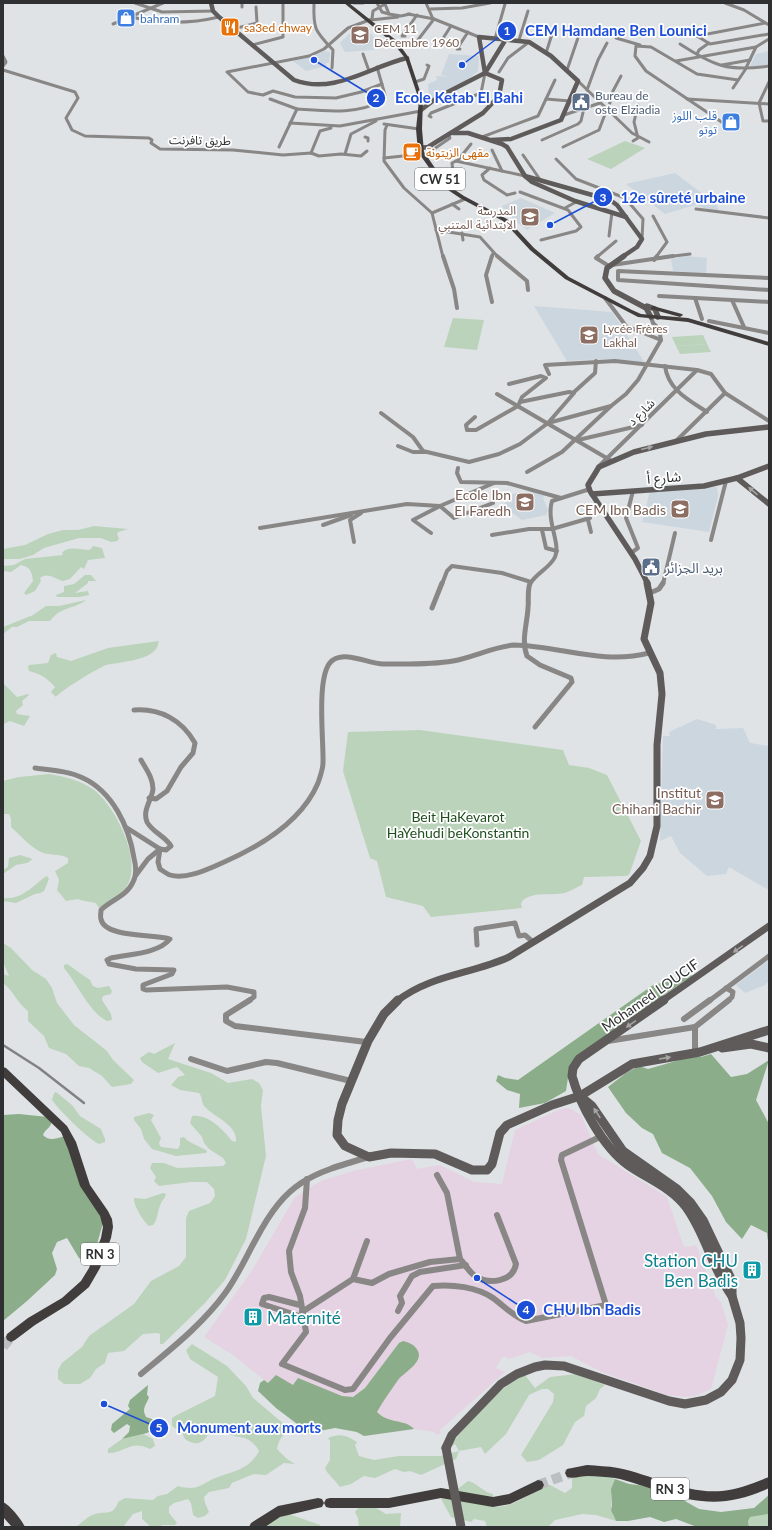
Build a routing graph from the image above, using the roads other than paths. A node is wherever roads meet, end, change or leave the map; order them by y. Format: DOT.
graph roads {
  1 [pos="135,3"];
  2 [pos="163,3"];
  3 [pos="211,3"];
  4 [pos="283,3"];
  5 [pos="314,3"];
  6 [pos="348,3"];
  7 [pos="354,3"];
  8 [pos="362,3"];
  9 [pos="377,3"];
  10 [pos="390,3"];
  11 [pos="426,3"];
  12 [pos="473,3"];
  13 [pos="490,3"];
  14 [pos="725,3"];
  15 [pos="383,4"];
  16 [pos="505,4"];
  17 [pos="256,7"];
  18 [pos="150,9"];
  19 [pos="430,9"];
  20 [pos="443,9"];
  21 [pos="213,11"];
  22 [pos="528,11"];
  23 [pos="120,14"];
  24 [pos="396,14"];
  25 [pos="410,14"];
  26 [pos="417,15"];
  27 [pos="402,16"];
  28 [pos="129,17"];
  29 [pos="219,17"];
  30 [pos="434,19"];
  31 [pos="369,20"];
  32 [pos="765,23"];
  33 [pos="113,24"];
  34 [pos="769,25"];
  35 [pos="451,26"];
  36 [pos="554,28"];
  37 [pos="580,28"];
  38 [pos="233,29"];
  39 [pos="668,29"];
  40 [pos="468,32"];
  41 [pos="769,34"];
  42 [pos="405,36"];
  43 [pos="479,36"];
  44 [pos="697,36"];
  45 [pos="616,38"];
  46 [pos="495,39"];
  47 [pos="506,39"];
  48 [pos="769,39"];
  49 [pos="519,40"];
  50 [pos="529,42"];
  51 [pos="607,43"];
  52 [pos="709,43"];
  53 [pos="680,44"];
  54 [pos="252,45"];
  55 [pos="328,45"];
  56 [pos="643,45"];
  57 [pos="419,46"];
  58 [pos="442,46"];
  59 [pos="756,47"];
  60 [pos="460,49"];
  61 [pos="546,53"];
  62 [pos="363,54"];
  63 [pos="697,54"];
  64 [pos="3,56"];
  65 [pos="701,57"];
  66 [pos="407,58"];
  67 [pos="750,60"];
  68 [pos="676,61"];
  69 [pos="274,63"];
  70 [pos="427,65"];
  71 [pos="3,66"];
  72 [pos="717,66"];
  73 [pos="769,66"];
  74 [pos="377,67"];
  75 [pos="332,68"];
  76 [pos="3,70"];
  77 [pos="567,70"];
  78 [pos="745,70"];
  79 [pos="369,71"];
  80 [pos="500,72"];
  81 [pos="485,73"];
  82 [pos="621,76"];
  83 [pos="555,80"];
  84 [pos="738,80"];
  85 [pos="578,81"];
  86 [pos="415,82"];
  87 [pos="769,82"];
  88 [pos="382,84"];
  89 [pos="732,88"];
  90 [pos="587,90"];
  91 [pos="270,99"];
  92 [pos="546,99"];
  93 [pos="686,99"];
  94 [pos="570,101"];
  95 [pos="600,103"];
  96 [pos="759,103"];
  97 [pos="769,104"];
  98 [pos="638,105"];
  99 [pos="567,108"];
  100 [pos="584,108"];
  101 [pos="297,109"];
  102 [pos="421,110"];
  103 [pos="607,110"];
  104 [pos="577,111"];
  105 [pos="564,115"];
  106 [pos="431,116"];
  107 [pos="379,118"];
  108 [pos="769,122"];
  109 [pos="290,124"];
  110 [pos="340,126"];
  111 [pos="729,127"];
  112 [pos="419,129"];
  113 [pos="449,134"];
  114 [pos="482,136"];
  115 [pos="518,136"];
  116 [pos="365,137"];
  117 [pos="638,138"];
  118 [pos="491,140"];
  119 [pos="542,140"];
  120 [pos="368,142"];
  121 [pos="633,142"];
  122 [pos="649,142"];
  123 [pos="471,144"];
  124 [pos="279,147"];
  125 [pos="563,147"];
  126 [pos="492,150"];
  127 [pos="367,151"];
  128 [pos="421,151"];
  129 [pos="509,152"];
  130 [pos="311,153"];
  131 [pos="345,154"];
  132 [pos="523,155"];
  133 [pos="384,158"];
  134 [pos="556,159"];
  135 [pos="456,161"];
  136 [pos="490,168"];
  137 [pos="502,171"];
  138 [pos="525,176"];
  139 [pos="541,181"];
  140 [pos="454,182"];
  141 [pos="520,192"];
  142 [pos="515,193"];
  143 [pos="465,199"];
  144 [pos="576,202"];
  145 [pos="452,204"];
  146 [pos="565,208"];
  147 [pos="459,209"];
  148 [pos="696,209"];
  149 [pos="612,212"];
  150 [pos="432,213"];
  151 [pos="653,216"];
  152 [pos="626,217"];
  153 [pos="769,218"];
  154 [pos="436,230"];
  155 [pos="462,233"];
  156 [pos="609,236"];
  157 [pos="642,238"];
  158 [pos="463,240"];
  159 [pos="541,240"];
  160 [pos="616,241"];
  161 [pos="493,253"];
  162 [pos="690,254"];
  163 [pos="654,260"];
  164 [pos="610,265"];
  165 [pos="769,278"];
  166 [pos="528,290"];
  167 [pos="769,290"];
  168 [pos="659,296"];
  169 [pos="605,298"];
  170 [pos="695,298"];
  171 [pos="732,300"];
  172 [pos="611,301"];
  173 [pos="492,302"];
  174 [pos="769,302"];
  175 [pos="639,304"];
  176 [pos="457,308"];
  177 [pos="646,308"];
  178 [pos="638,312"];
  179 [pos="652,313"];
  180 [pos="680,315"];
  181 [pos="658,316"];
  182 [pos="702,319"];
  183 [pos="710,321"];
  184 [pos="744,327"];
  185 [pos="769,333"];
  186 [pos="769,338"];
  187 [pos="661,340"];
  188 [pos="769,344"];
  189 [pos="596,361"];
  190 [pos="648,364"];
  191 [pos="665,366"];
  192 [pos="697,370"];
  193 [pos="549,374"];
  194 [pos="509,384"];
  195 [pos="677,390"];
  196 [pos="573,393"];
  197 [pos="725,393"];
  198 [pos="497,394"];
  199 [pos="519,404"];
  200 [pos="611,406"];
  201 [pos="707,412"];
  202 [pos="381,413"];
  203 [pos="475,416"];
  204 [pos="769,421"];
  205 [pos="548,423"];
  206 [pos="643,424"];
  207 [pos="769,427"];
  208 [pos="576,441"];
  209 [pos="676,442"];
  210 [pos="398,446"];
  211 [pos="428,453"];
  212 [pos="609,460"];
  213 [pos="769,466"];
  214 [pos="458,468"];
  215 [pos="527,472"];
  216 [pos="737,478"];
  217 [pos="726,480"];
  218 [pos="496,483"];
  219 [pos="633,491"];
  220 [pos="591,492"];
  221 [pos="562,498"];
  222 [pos="493,503"];
  223 [pos="769,504"];
  224 [pos="440,506"];
  225 [pos="587,507"];
  226 [pos="365,511"];
  227 [pos="588,520"];
  228 [pos="323,525"];
  229 [pos="260,528"];
  230 [pos="542,530"];
  231 [pos="552,530"];
  232 [pos="591,532"];
  233 [pos="675,532"];
  234 [pos="431,533"];
  235 [pos="492,535"];
  236 [pos="711,540"];
  237 [pos="354,542"];
  238 [pos="557,551"];
  239 [pos="631,553"];
  240 [pos="531,582"];
  241 [pos="650,593"];
  242 [pos="432,608"];
  243 [pos="523,646"];
  244 [pos="649,653"];
  245 [pos="134,710"];
  246 [pos="535,727"];
  247 [pos="141,760"];
  248 [pos="35,768"];
  249 [pos="149,798"];
  250 [pos="127,828"];
  251 [pos="160,849"];
  252 [pos="136,875"];
  253 [pos="769,926"];
  254 [pos="533,942"];
  255 [pos="477,945"];
  256 [pos="769,956"];
  257 [pos="726,988"];
  258 [pos="684,1020"];
  259 [pos="695,1027"];
  260 [pos="769,1030"];
  261 [pos="607,1041"];
  262 [pos="366,1042"];
  263 [pos="769,1048"];
  264 [pos="698,1053"];
  265 [pos="191,1059"];
  266 [pos="3,1070"];
  267 [pos="351,1081"];
  268 [pos="580,1096"];
  269 [pos="608,1134"];
  270 [pos="369,1157"];
  271 [pos="437,1175"];
  272 [pos="307,1179"];
  273 [pos="497,1215"];
  274 [pos="367,1241"];
  275 [pos="460,1259"];
  276 [pos="466,1265"];
  277 [pos="353,1279"];
  278 [pos="300,1305"];
  279 [pos="398,1311"];
  280 [pos="302,1314"];
  281 [pos="11,1337"];
  282 [pos="141,1374"];
  283 [pos="571,1473"];
  284 [pos="769,1482"];
  285 [pos="538,1485"];
  286 [pos="318,1503"];
  287 [pos="330,1504"];
  288 [pos="3,1508"];
  289 [pos="18,1527"];
  290 [pos="255,1527"];
  291 [pos="461,1527"];
  1 -- 18 [label="street"];
  2 -- 18 [label="street"];
  3 -- 21 [label="main road"];
  4 -- 54 [label="street"];
  5 -- 55 [label="street"];
  6 -- 31 [label="main road, CW 51"];
  7 -- 8 [label="street"];
  9 -- 15 [label="street"];
  10 -- 15 [label="street"];
  11 -- 19 [label="street"];
  12 -- 20 [label="street"];
  13 -- 20 [label="street"];
  14 -- 32 [label="street"];
  15 -- 27 [label="street"];
  15 -- 31 [label="street"];
  16 -- 46 [label="street"];
  17 -- 38 [label="street"];
  18 -- 21 [label="street"];
  18 -- 28 [label="street"];
  19 -- 20 [label="street"];
  19 -- 30 [label="street"];
  21 -- 29 [label="main road"];
  22 -- 49 [label="street"];
  23 -- 28 [label="street"];
  24 -- 25 [label="street"];
  25 -- 26 [label="street"];
  25 -- 27 [label="street"];
  26 -- 30 [label="street"];
  26 -- 42 [label="street"];
  27 -- 31 [label="street"];
  28 -- 29 [label="street"];
  28 -- 33 [label="street"];
  29 -- 38 [label="main road"];
  30 -- 35 [label="street"];
  30 -- 57 [label="street"];
  31 -- 55 [label="street"];
  31 -- 66 [label="main road, CW 51"];
  32 -- 34 [label="street"];
  32 -- 44 [label="street"];
  35 -- 40 [label="street"];
  35 -- 58 [label="street"];
  36 -- 61 [label="street"];
  37 -- 77 [label="street"];
  38 -- 54 [label="main road"];
  39 -- 44 [label="street"];
  40 -- 43 [label="street"];
  40 -- 60 [label="street"];
  41 -- 52 [label="street"];
  43 -- 46 [label="main road"];
  43 -- 81 [label="main road"];
  44 -- 52 [label="street"];
  45 -- 56 [label="street"];
  46 -- 47 [label="main road"];
  47 -- 49 [label="main road"];
  47 -- 81 [label="main road"];
  48 -- 59 [label="street"];
  49 -- 50 [label="main road"];
  50 -- 61 [label="main road"];
  50 -- 80 [label="street"];
  51 -- 90 [label="street"];
  52 -- 63 [label="street"];
  53 -- 63 [label="street"];
  54 -- 69 [label="main road"];
  55 -- 69 [label="street"];
  55 -- 75 [label="street"];
  56 -- 68 [label="street"];
  56 -- 93 [label="street"];
  59 -- 65 [label="street"];
  59 -- 67 [label="street"];
  61 -- 77 [label="main road"];
  62 -- 79 [label="street"];
  63 -- 65 [label="street"];
  64 -- 71 [label="street"];
  65 -- 68 [label="street"];
  65 -- 72 [label="street"];
  66 -- 74 [label="main road"];
  66 -- 86 [label="main road, CW 51"];
  67 -- 72 [label="street"];
  67 -- 78 [label="street"];
  68 -- 84 [label="street"];
  69 -- 79 [label="main road"];
  69 -- 88 [label="street"];
  70 -- 86 [label="street"];
  72 -- 78 [label="street"];
  73 -- 78 [label="street"];
  74 -- 79 [label="main road"];
  74 -- 88 [label="street"];
  76 -- 130 [label="street, طريق تافرنت"];
  77 -- 85 [label="main road"];
  78 -- 84 [label="street"];
  81 -- 102 [label="main road"];
  81 -- 106 [label="street"];
  81 -- 113 [label="main road"];
  82 -- 103 [label="street"];
  83 -- 92 [label="street"];
  84 -- 89 [label="street"];
  85 -- 90 [label="street"];
  85 -- 94 [label="main road"];
  86 -- 102 [label="main road, CW 51"];
  87 -- 96 [label="street"];
  88 -- 101 [label="street"];
  90 -- 95 [label="street"];
  91 -- 101 [label="street"];
  92 -- 94 [label="street"];
  92 -- 114 [label="street"];
  93 -- 96 [label="street"];
  93 -- 111 [label="street"];
  94 -- 99 [label="main road"];
  95 -- 100 [label="street"];
  95 -- 103 [label="street"];
  96 -- 97 [label="street"];
  96 -- 108 [label="street"];
  98 -- 117 [label="street"];
  99 -- 104 [label="street"];
  99 -- 105 [label="main road"];
  100 -- 104 [label="street"];
  100 -- 119 [label="street"];
  101 -- 109 [label="street"];
  102 -- 107 [label="street"];
  102 -- 112 [label="main road, CW 51"];
  103 -- 117 [label="street"];
  103 -- 125 [label="street"];
  104 -- 105 [label="street"];
  105 -- 115 [label="main road"];
  107 -- 110 [label="street"];
  107 -- 131 [label="street"];
  109 -- 110 [label="street"];
  109 -- 124 [label="street"];
  110 -- 130 [label="street"];
  112 -- 128 [label="main road, CW 51"];
  112 -- 133 [label="street"];
  113 -- 114 [label="main road"];
  113 -- 128 [label="main road"];
  114 -- 118 [label="main road"];
  115 -- 118 [label="main road"];
  115 -- 129 [label="main road"];
  116 -- 120 [label="street"];
  117 -- 121 [label="street"];
  117 -- 122 [label="street"];
  118 -- 129 [label="main road"];
  123 -- 135 [label="street"];
  126 -- 137 [label="street"];
  127 -- 131 [label="street"];
  128 -- 133 [label="street"];
  128 -- 143 [label="main road, CW 51"];
  129 -- 138 [label="main road"];
  130 -- 131 [label="street"];
  132 -- 139 [label="street"];
  133 -- 150 [label="street"];
  134 -- 157 [label="street"];
  135 -- 136 [label="street"];
  135 -- 140 [label="street"];
  136 -- 137 [label="street"];
  136 -- 142 [label="street"];
  137 -- 138 [label="street"];
  138 -- 139 [label="main road"];
  138 -- 144 [label="main road"];
  139 -- 152 [label="main road"];
  141 -- 146 [label="street"];
  143 -- 145 [label="street"];
  143 -- 169 [label="main road, CW 51"];
  144 -- 146 [label="street"];
  144 -- 149 [label="main road"];
  145 -- 147 [label="street"];
  145 -- 150 [label="street"];
  146 -- 159 [label="street"];
  148 -- 153 [label="street"];
  149 -- 152 [label="main road"];
  149 -- 156 [label="street"];
  150 -- 154 [label="street"];
  151 -- 163 [label="street"];
  152 -- 157 [label="main road"];
  154 -- 155 [label="street"];
  154 -- 176 [label="street"];
  155 -- 158 [label="street"];
  155 -- 161 [label="street"];
  157 -- 164 [label="main road"];
  160 -- 164 [label="street"];
  161 -- 166 [label="street"];
  161 -- 173 [label="street"];
  162 -- 163 [label="street"];
  163 -- 164 [label="street"];
  164 -- 175 [label="main road"];
  165 -- 167 [label="street"];
  168 -- 170 [label="street"];
  169 -- 172 [label="main road, CW 51"];
  169 -- 187 [label="street"];
  170 -- 171 [label="street"];
  170 -- 182 [label="street"];
  171 -- 174 [label="street"];
  171 -- 184 [label="street"];
  172 -- 178 [label="main road"];
  172 -- 179 [label="main road"];
  175 -- 177 [label="main road"];
  175 -- 179 [label="main road"];
  177 -- 178 [label="main road"];
  177 -- 179 [label="main road"];
  178 -- 179 [label="main road"];
  179 -- 180 [label="main road"];
  179 -- 181 [label="main road"];
  179 -- 187 [label="street"];
  180 -- 181 [label="main road"];
  180 -- 182 [label="main road"];
  181 -- 188 [label="main road"];
  182 -- 183 [label="main road"];
  183 -- 184 [label="street"];
  183 -- 186 [label="main road"];
  184 -- 185 [label="street"];
  187 -- 190 [label="street"];
  189 -- 190 [label="street"];
  189 -- 193 [label="street"];
  189 -- 196 [label="street"];
  190 -- 191 [label="street"];
  190 -- 200 [label="street"];
  191 -- 192 [label="street"];
  191 -- 195 [label="street"];
  192 -- 195 [label="street, شارع د"];
  192 -- 197 [label="street"];
  194 -- 199 [label="street"];
  195 -- 201 [label="street"];
  195 -- 206 [label="street, شارع د"];
  196 -- 199 [label="street"];
  196 -- 205 [label="street"];
  197 -- 201 [label="street"];
  197 -- 204 [label="street"];
  198 -- 199 [label="street"];
  199 -- 203 [label="street"];
  199 -- 205 [label="street"];
  200 -- 205 [label="street"];
  200 -- 208 [label="street"];
  201 -- 209 [label="street"];
  202 -- 211 [label="street"];
  205 -- 208 [label="street"];
  205 -- 211 [label="street"];
  206 -- 208 [label="street"];
  206 -- 212 [label="street, شارع د"];
  207 -- 209 [label="main road"];
  208 -- 212 [label="street"];
  208 -- 215 [label="street"];
  212 -- 209 [label="main road, one-way"];
  210 -- 211 [label="street"];
  212 -- 220 [label="main road"];
  213 -- 216 [label="main road, شارع أ"];
  214 -- 218 [label="street"];
  216 -- 217 [label="main road, شارع أ"];
  223 -- 216 [label="main road, one-way"];
  217 -- 219 [label="main road, شارع أ"];
  217 -- 236 [label="street"];
  218 -- 221 [label="street"];
  218 -- 224 [label="street"];
  219 -- 220 [label="main road, شارع أ"];
  219 -- 239 [label="street"];
  220 -- 221 [label="street"];
  220 -- 239 [label="main road"];
  221 -- 231 [label="street"];
  222 -- 224 [label="street"];
  224 -- 226 [label="street"];
  224 -- 234 [label="street"];
  225 -- 227 [label="street"];
  226 -- 228 [label="street"];
  226 -- 229 [label="street"];
  226 -- 237 [label="street"];
  227 -- 231 [label="street"];
  227 -- 232 [label="street"];
  230 -- 231 [label="street"];
  230 -- 235 [label="street"];
  230 -- 238 [label="street"];
  231 -- 238 [label="street"];
  233 -- 241 [label="street"];
  238 -- 240 [label="street"];
  239 -- 241 [label="main road"];
  240 -- 242 [label="street"];
  240 -- 243 [label="street"];
  241 -- 244 [label="main road"];
  243 -- 244 [label="street"];
  243 -- 246 [label="street"];
  243 -- 251 [label="street"];
  244 -- 254 [label="main road"];
  245 -- 249 [label="street"];
  247 -- 249 [label="street"];
  248 -- 250 [label="street"];
  249 -- 251 [label="street"];
  250 -- 251 [label="street"];
  250 -- 252 [label="street"];
  251 -- 252 [label="street"];
  252 -- 262 [label="street"];
  253 -- 261 [label="main road, Mohamed LOUCIF, one-way"];
  254 -- 255 [label="street"];
  254 -- 262 [label="main road"];
  256 -- 257 [label="street"];
  257 -- 258 [label="street"];
  257 -- 259 [label="street"];
  259 -- 261 [label="street"];
  259 -- 264 [label="street"];
  260 -- 264 [label="main road"];
  261 -- 268 [label="main road, Mohamed LOUCIF"];
  262 -- 267 [label="main road"];
  263 -- 264 [label="main road"];
  268 -- 264 [label="main road, one-way"];
  265 -- 267 [label="street"];
  266 -- 281 [label="main road, RN 3"];
  267 -- 270 [label="main road"];
  268 -- 269 [label="main road, Mohamed LOUCIF"];
  268 -- 270 [label="main road"];
  269 -- 280 [label="street"];
  269 -- 291 [label="main road, Mohamed LOUCIF, bridge"];
  270 -- 272 [label="street"];
  271 -- 275 [label="street"];
  272 -- 278 [label="street"];
  272 -- 282 [label="street"];
  273 -- 276 [label="street"];
  274 -- 277 [label="street"];
  275 -- 276 [label="street"];
  275 -- 277 [label="street"];
  276 -- 279 [label="street"];
  277 -- 280 [label="street"];
  278 -- 280 [label="street"];
  278 -- 280 [label="street"];
  283 -- 284 [label="main road, RN 3"];
  285 -- 287 [label="main road"];
  286 -- 290 [label="main road"];
  288 -- 289 [label="main road"];
}
